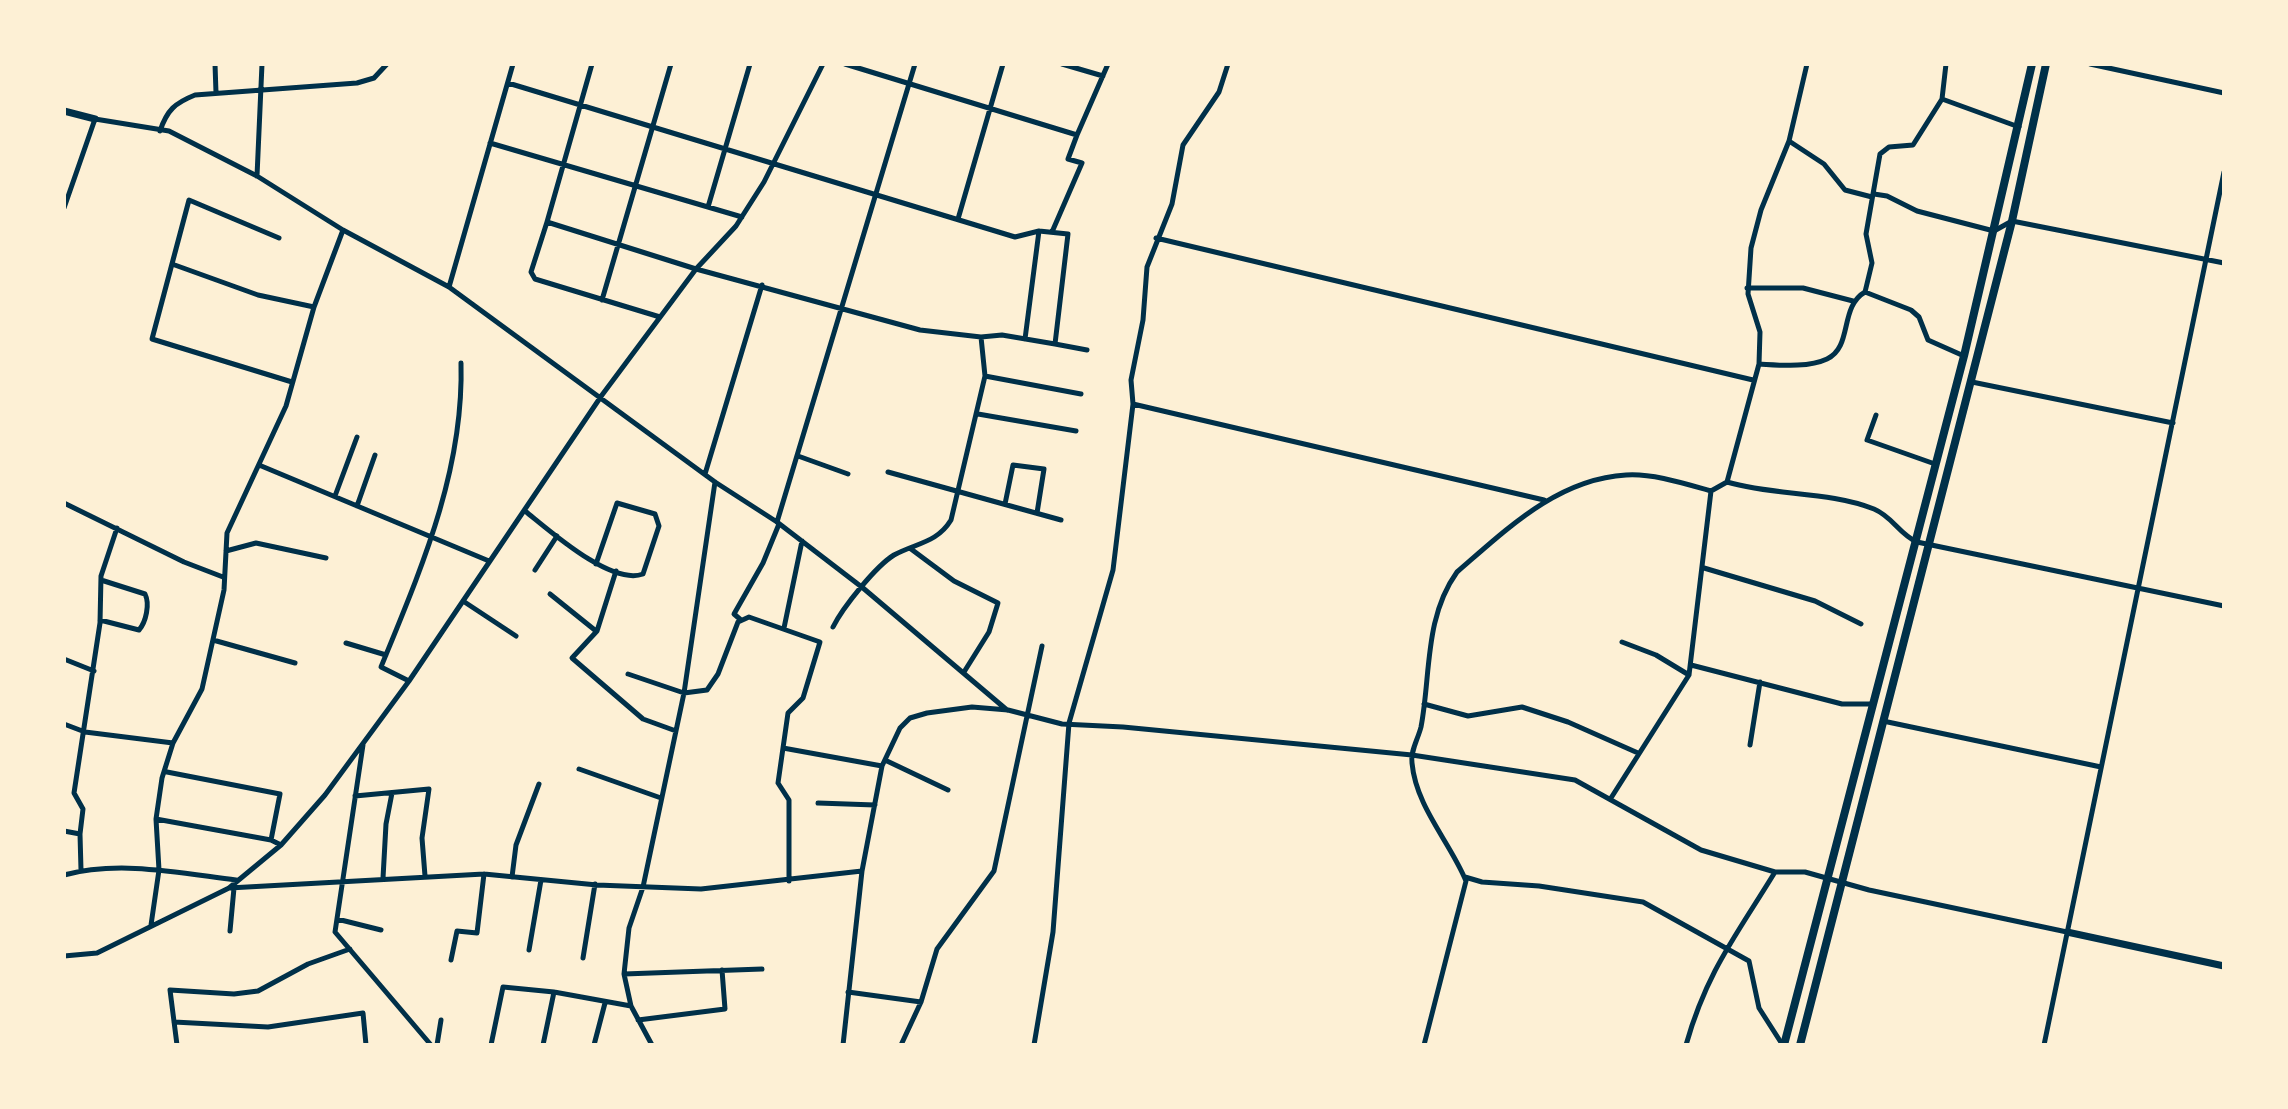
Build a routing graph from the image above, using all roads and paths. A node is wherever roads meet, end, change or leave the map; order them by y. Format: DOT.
graph roads {
  1 [pos="215,64"];
  2 [pos="262,64"];
  3 [pos="387,64"];
  4 [pos="513,64"];
  5 [pos="592,64"];
  6 [pos="671,64"];
  7 [pos="750,64"];
  8 [pos="823,64"];
  9 [pos="845,64"];
  10 [pos="915,64"];
  11 [pos="1003,64"];
  12 [pos="1062,64"];
  13 [pos="1108,64"];
  14 [pos="1228,64"];
  15 [pos="1807,64"];
  16 [pos="1946,64"];
  17 [pos="2032,64"];
  18 [pos="2046,64"];
  19 [pos="2090,64"];
  20 [pos="1103,76"];
  21 [pos="508,83"];
  22 [pos="909,84"];
  23 [pos="260,88"];
  24 [pos="216,93"];
  25 [pos="2224,93"];
  26 [pos="1942,99"];
  27 [pos="580,104"];
  28 [pos="990,108"];
  29 [pos="64,111"];
  30 [pos="95,119"];
  31 [pos="653,125"];
  32 [pos="2019,127"];
  33 [pos="160,131"];
  34 [pos="1077,135"];
  35 [pos="1789,141"];
  36 [pos="490,143"];
  37 [pos="726,147"];
  38 [pos="775,162"];
  39 [pos="563,164"];
  40 [pos="2224,172"];
  41 [pos="257,176"];
  42 [pos="635,186"];
  43 [pos="878,193"];
  44 [pos="1873,196"];
  45 [pos="708,207"];
  46 [pos="64,208"];
  47 [pos="742,217"];
  48 [pos="958,219"];
  49 [pos="2012,221"];
  50 [pos="547,222"];
  51 [pos="343,230"];
  52 [pos="1039,231"];
  53 [pos="1994,231"];
  54 [pos="1052,232"];
  55 [pos="279,238"];
  56 [pos="1156,238"];
  57 [pos="618,244"];
  58 [pos="2207,259"];
  59 [pos="2224,263"];
  60 [pos="172,264"];
  61 [pos="696,269"];
  62 [pos="762,285"];
  63 [pos="449,287"];
  64 [pos="1747,288"];
  65 [pos="1865,292"];
  66 [pos="602,300"];
  67 [pos="1853,301"];
  68 [pos="314,307"];
  69 [pos="843,309"];
  70 [pos="660,317"];
  71 [pos="981,337"];
  72 [pos="1025,339"];
  73 [pos="1055,344"];
  74 [pos="1087,350"];
  75 [pos="1964,356"];
  76 [pos="461,363"];
  77 [pos="1759,364"];
  78 [pos="985,376"];
  79 [pos="1753,380"];
  80 [pos="292,382"];
  81 [pos="1972,382"];
  82 [pos="1081,394"];
  83 [pos="602,395"];
  84 [pos="1133,404"];
  85 [pos="978,414"];
  86 [pos="1876,415"];
  87 [pos="2173,423"];
  88 [pos="1076,431"];
  89 [pos="357,437"];
  90 [pos="375,455"];
  91 [pos="798,456"];
  92 [pos="259,465"];
  93 [pos="1936,465"];
  94 [pos="888,472"];
  95 [pos="705,474"];
  96 [pos="848,474"];
  97 [pos="715,482"];
  98 [pos="1727,482"];
  99 [pos="958,491"];
  100 [pos="1711,491"];
  101 [pos="335,496"];
  102 [pos="1545,500"];
  103 [pos="64,503"];
  104 [pos="1005,504"];
  105 [pos="357,506"];
  106 [pos="525,511"];
  107 [pos="1037,513"];
  108 [pos="1061,520"];
  109 [pos="778,523"];
  110 [pos="117,528"];
  111 [pos="557,536"];
  112 [pos="434,537"];
  113 [pos="802,541"];
  114 [pos="1917,542"];
  115 [pos="1930,544"];
  116 [pos="910,548"];
  117 [pos="226,551"];
  118 [pos="326,558"];
  119 [pos="489,561"];
  120 [pos="596,564"];
  121 [pos="1704,568"];
  122 [pos="535,570"];
  123 [pos="616,571"];
  124 [pos="223,577"];
  125 [pos="101,580"];
  126 [pos="863,588"];
  127 [pos="2139,589"];
  128 [pos="550,594"];
  129 [pos="463,601"];
  130 [pos="2224,606"];
  131 [pos="100,620"];
  132 [pos="741,620"];
  133 [pos="1861,624"];
  134 [pos="833,627"];
  135 [pos="784,628"];
  136 [pos="597,631"];
  137 [pos="516,636"];
  138 [pos="213,640"];
  139 [pos="1622,642"];
  140 [pos="346,643"];
  141 [pos="1042,646"];
  142 [pos="386,655"];
  143 [pos="64,659"];
  144 [pos="295,663"];
  145 [pos="1691,665"];
  146 [pos="94,671"];
  147 [pos="964,672"];
  148 [pos="628,674"];
  149 [pos="1689,675"];
  150 [pos="409,681"];
  151 [pos="1760,682"];
  152 [pos="684,693"];
  153 [pos="1424,704"];
  154 [pos="1870,704"];
  155 [pos="1008,710"];
  156 [pos="1025,717"];
  157 [pos="1883,721"];
  158 [pos="1069,723"];
  159 [pos="64,724"];
  160 [pos="676,731"];
  161 [pos="85,732"];
  162 [pos="173,743"];
  163 [pos="363,744"];
  164 [pos="1750,745"];
  165 [pos="783,748"];
  166 [pos="1638,753"];
  167 [pos="1412,755"];
  168 [pos="884,764"];
  169 [pos="2101,767"];
  170 [pos="579,769"];
  171 [pos="167,772"];
  172 [pos="539,784"];
  173 [pos="948,790"];
  174 [pos="392,793"];
  175 [pos="355,796"];
  176 [pos="661,798"];
  177 [pos="1611,798"];
  178 [pos="818,803"];
  179 [pos="875,805"];
  180 [pos="156,819"];
  181 [pos="64,831"];
  182 [pos="80,834"];
  183 [pos="271,840"];
  184 [pos="281,845"];
  185 [pos="81,870"];
  186 [pos="159,870"];
  187 [pos="862,871"];
  188 [pos="1775,872"];
  189 [pos="484,874"];
  190 [pos="64,875"];
  191 [pos="425,876"];
  192 [pos="512,877"];
  193 [pos="1465,877"];
  194 [pos="383,878"];
  195 [pos="1827,878"];
  196 [pos="541,879"];
  197 [pos="236,880"];
  198 [pos="789,881"];
  199 [pos="343,882"];
  200 [pos="1842,882"];
  201 [pos="595,884"];
  202 [pos="643,887"];
  203 [pos="231,888"];
  204 [pos="337,919"];
  205 [pos="151,925"];
  206 [pos="381,930"];
  207 [pos="230,931"];
  208 [pos="2067,932"];
  209 [pos="1724,948"];
  210 [pos="350,949"];
  211 [pos="529,950"];
  212 [pos="64,956"];
  213 [pos="583,958"];
  214 [pos="451,960"];
  215 [pos="2224,966"];
  216 [pos="762,969"];
  217 [pos="722,970"];
  218 [pos="624,974"];
  219 [pos="554,992"];
  220 [pos="848,992"];
  221 [pos="921,1002"];
  222 [pos="605,1003"];
  223 [pos="631,1006"];
  224 [pos="441,1020"];
  225 [pos="638,1020"];
  226 [pos="174,1022"];
  227 [pos="177,1045"];
  228 [pos="366,1045"];
  229 [pos="434,1045"];
  230 [pos="491,1045"];
  231 [pos="543,1045"];
  232 [pos="594,1045"];
  233 [pos="651,1045"];
  234 [pos="843,1045"];
  235 [pos="901,1045"];
  236 [pos="1034,1045"];
  237 [pos="1424,1045"];
  238 [pos="1686,1045"];
  239 [pos="1783,1045"];
  240 [pos="1800,1045"];
  241 [pos="2044,1045"];
  1 -- 24 [label="street"];
  2 -- 23 [label="street"];
  3 -- 23 [label="street"];
  4 -- 21 [label="street"];
  5 -- 27 [label="street"];
  6 -- 31 [label="street"];
  7 -- 37 [label="street"];
  8 -- 38 [label="street"];
  9 -- 22 [label="street"];
  10 -- 22 [label="street"];
  11 -- 28 [label="street"];
  12 -- 20 [label="street"];
  13 -- 20 [label="street"];
  14 -- 56 [label="street"];
  15 -- 35 [label="street"];
  16 -- 26 [label="street"];
  17 -- 32 [label="main road"];
  18 -- 49 [label="main road"];
  19 -- 25 [label="street"];
  20 -- 34 [label="street"];
  21 -- 27 [label="street"];
  21 -- 36 [label="street"];
  22 -- 28 [label="street"];
  22 -- 43 [label="street"];
  23 -- 24 [label="street"];
  23 -- 41 [label="street"];
  24 -- 33 [label="street"];
  26 -- 32 [label="street"];
  26 -- 44 [label="street"];
  27 -- 31 [label="street"];
  27 -- 39 [label="street"];
  28 -- 34 [label="street"];
  28 -- 48 [label="street"];
  29 -- 30 [label="street"];
  30 -- 33 [label="street"];
  30 -- 46 [label="street"];
  31 -- 37 [label="street"];
  31 -- 42 [label="street"];
  32 -- 53 [label="main road"];
  33 -- 41 [label="street"];
  34 -- 54 [label="street"];
  35 -- 44 [label="street"];
  35 -- 64 [label="street"];
  36 -- 39 [label="street"];
  36 -- 63 [label="street"];
  37 -- 38 [label="street"];
  37 -- 45 [label="street"];
  38 -- 43 [label="street"];
  38 -- 47 [label="street"];
  39 -- 42 [label="street"];
  39 -- 50 [label="street"];
  40 -- 58 [label="street"];
  41 -- 51 [label="street"];
  42 -- 45 [label="street"];
  42 -- 57 [label="street"];
  43 -- 48 [label="street"];
  43 -- 69 [label="street"];
  44 -- 53 [label="street"];
  44 -- 65 [label="street"];
  45 -- 47 [label="street"];
  47 -- 61 [label="street"];
  48 -- 52 [label="street"];
  49 -- 53 [label="street"];
  49 -- 58 [label="street"];
  49 -- 81 [label="main road"];
  50 -- 57 [label="street"];
  50 -- 66 [label="street"];
  51 -- 63 [label="street"];
  51 -- 68 [label="street"];
  52 -- 54 [label="street"];
  52 -- 72 [label="street"];
  53 -- 75 [label="main road"];
  54 -- 73 [label="street"];
  55 -- 60 [label="street"];
  56 -- 79 [label="street"];
  56 -- 84 [label="street"];
  57 -- 61 [label="street"];
  57 -- 66 [label="street"];
  58 -- 59 [label="street"];
  58 -- 87 [label="street"];
  60 -- 68 [label="street"];
  60 -- 80 [label="street"];
  61 -- 62 [label="street"];
  61 -- 70 [label="street"];
  62 -- 69 [label="street"];
  62 -- 95 [label="street"];
  63 -- 83 [label="street"];
  64 -- 67 [label="street"];
  64 -- 77 [label="street"];
  65 -- 67 [label="street"];
  65 -- 75 [label="street"];
  66 -- 70 [label="street"];
  67 -- 77 [label="street"];
  68 -- 80 [label="street"];
  69 -- 71 [label="street"];
  69 -- 91 [label="street"];
  70 -- 83 [label="street"];
  71 -- 72 [label="street"];
  71 -- 78 [label="street"];
  72 -- 73 [label="street"];
  73 -- 74 [label="street"];
  75 -- 93 [label="main road"];
  76 -- 112 [label="street"];
  77 -- 79 [label="street"];
  78 -- 82 [label="street"];
  78 -- 85 [label="street"];
  79 -- 98 [label="street"];
  80 -- 92 [label="street"];
  81 -- 87 [label="street"];
  81 -- 115 [label="main road"];
  83 -- 95 [label="street"];
  83 -- 106 [label="street"];
  84 -- 102 [label="street"];
  84 -- 158 [label="street"];
  85 -- 88 [label="street"];
  85 -- 99 [label="street"];
  86 -- 93 [label="street"];
  87 -- 127 [label="street"];
  89 -- 101 [label="street"];
  90 -- 105 [label="street"];
  91 -- 96 [label="street"];
  91 -- 109 [label="street"];
  92 -- 101 [label="street"];
  92 -- 117 [label="street"];
  93 -- 114 [label="main road"];
  94 -- 99 [label="street"];
  95 -- 97 [label="street"];
  97 -- 109 [label="street"];
  97 -- 152 [label="street"];
  98 -- 100 [label="street"];
  98 -- 114 [label="street"];
  99 -- 104 [label="street"];
  99 -- 116 [label="street"];
  100 -- 102 [label="street"];
  100 -- 121 [label="street"];
  101 -- 105 [label="street"];
  102 -- 153 [label="street"];
  103 -- 110 [label="street"];
  104 -- 107 [label="street"];
  104 -- 107 [label="street"];
  105 -- 112 [label="street"];
  106 -- 111 [label="street"];
  106 -- 119 [label="street"];
  107 -- 108 [label="street"];
  109 -- 113 [label="street"];
  109 -- 132 [label="street"];
  110 -- 124 [label="street"];
  110 -- 125 [label="street"];
  111 -- 120 [label="street"];
  111 -- 122 [label="street"];
  112 -- 119 [label="street"];
  112 -- 142 [label="street"];
  113 -- 126 [label="street"];
  113 -- 135 [label="street"];
  114 -- 115 [label="street"];
  114 -- 154 [label="main road"];
  115 -- 127 [label="street"];
  115 -- 157 [label="main road"];
  116 -- 126 [label="street"];
  116 -- 147 [label="street"];
  117 -- 118 [label="street"];
  117 -- 124 [label="street"];
  119 -- 129 [label="street"];
  120 -- 123 [label="street"];
  120 -- 123 [label="street"];
  121 -- 133 [label="street"];
  121 -- 145 [label="street"];
  123 -- 136 [label="street"];
  124 -- 138 [label="street"];
  125 -- 131 [label="street"];
  125 -- 131 [label="street"];
  126 -- 134 [label="street"];
  126 -- 147 [label="street"];
  127 -- 130 [label="street"];
  127 -- 169 [label="street"];
  128 -- 136 [label="street"];
  129 -- 137 [label="street"];
  129 -- 150 [label="street"];
  131 -- 146 [label="street"];
  132 -- 135 [label="street"];
  132 -- 152 [label="street"];
  135 -- 165 [label="street"];
  136 -- 160 [label="street"];
  138 -- 144 [label="street"];
  138 -- 162 [label="street"];
  139 -- 149 [label="street"];
  140 -- 142 [label="street"];
  141 -- 156 [label="street"];
  142 -- 150 [label="street"];
  143 -- 146 [label="street"];
  145 -- 149 [label="street"];
  145 -- 151 [label="street"];
  146 -- 161 [label="street"];
  147 -- 155 [label="street"];
  148 -- 152 [label="street"];
  149 -- 166 [label="street"];
  150 -- 163 [label="street"];
  151 -- 154 [label="street"];
  151 -- 164 [label="street"];
  152 -- 160 [label="street"];
  153 -- 166 [label="street"];
  153 -- 167 [label="street"];
  154 -- 195 [label="main road"];
  155 -- 156 [label="street"];
  155 -- 168 [label="street"];
  156 -- 158 [label="street"];
  156 -- 221 [label="street"];
  157 -- 169 [label="street"];
  157 -- 200 [label="main road"];
  158 -- 167 [label="street"];
  158 -- 236 [label="street"];
  159 -- 161 [label="street"];
  160 -- 176 [label="street"];
  161 -- 162 [label="street"];
  161 -- 182 [label="street"];
  162 -- 171 [label="street"];
  163 -- 175 [label="street"];
  163 -- 184 [label="street"];
  165 -- 168 [label="street"];
  165 -- 198 [label="street"];
  166 -- 177 [label="street"];
  167 -- 177 [label="street"];
  167 -- 193 [label="street"];
  168 -- 173 [label="street"];
  168 -- 179 [label="street"];
  169 -- 208 [label="street"];
  170 -- 176 [label="street"];
  171 -- 180 [label="street"];
  171 -- 183 [label="street"];
  172 -- 192 [label="street"];
  174 -- 175 [label="street"];
  174 -- 191 [label="street"];
  174 -- 194 [label="street"];
  175 -- 199 [label="street"];
  176 -- 202 [label="street"];
  177 -- 188 [label="street"];
  178 -- 179 [label="street"];
  179 -- 187 [label="street"];
  180 -- 183 [label="street"];
  180 -- 186 [label="street"];
  181 -- 182 [label="street"];
  182 -- 185 [label="street"];
  183 -- 184 [label="street"];
  184 -- 197 [label="street"];
  185 -- 186 [label="street"];
  185 -- 190 [label="street"];
  186 -- 197 [label="street"];
  186 -- 205 [label="street"];
  187 -- 198 [label="street"];
  187 -- 220 [label="street"];
  188 -- 195 [label="street"];
  188 -- 209 [label="street"];
  189 -- 191 [label="street"];
  189 -- 192 [label="street"];
  189 -- 214 [label="street"];
  191 -- 194 [label="street"];
  192 -- 196 [label="street"];
  193 -- 209 [label="street"];
  193 -- 237 [label="street"];
  194 -- 199 [label="street"];
  195 -- 200 [label="street"];
  195 -- 239 [label="main road"];
  196 -- 201 [label="street"];
  196 -- 211 [label="street"];
  197 -- 203 [label="street"];
  198 -- 202 [label="street"];
  199 -- 203 [label="street"];
  199 -- 204 [label="street"];
  200 -- 208 [label="street"];
  200 -- 240 [label="main road"];
  201 -- 202 [label="street"];
  201 -- 213 [label="street"];
  202 -- 218 [label="street"];
  203 -- 205 [label="street"];
  203 -- 207 [label="street"];
  204 -- 206 [label="street"];
  204 -- 210 [label="street"];
  205 -- 212 [label="street"];
  208 -- 215 [label="street"];
  208 -- 241 [label="street"];
  209 -- 238 [label="street"];
  209 -- 239 [label="street"];
  210 -- 226 [label="street"];
  210 -- 229 [label="street"];
  216 -- 217 [label="street"];
  217 -- 218 [label="street"];
  217 -- 225 [label="street"];
  218 -- 223 [label="street"];
  219 -- 222 [label="street"];
  219 -- 230 [label="street"];
  219 -- 231 [label="street"];
  220 -- 221 [label="street"];
  220 -- 234 [label="street"];
  221 -- 235 [label="street"];
  222 -- 223 [label="street"];
  222 -- 232 [label="street"];
  223 -- 225 [label="street"];
  224 -- 229 [label="street"];
  225 -- 233 [label="street"];
  226 -- 227 [label="street"];
  226 -- 228 [label="street"];
}
